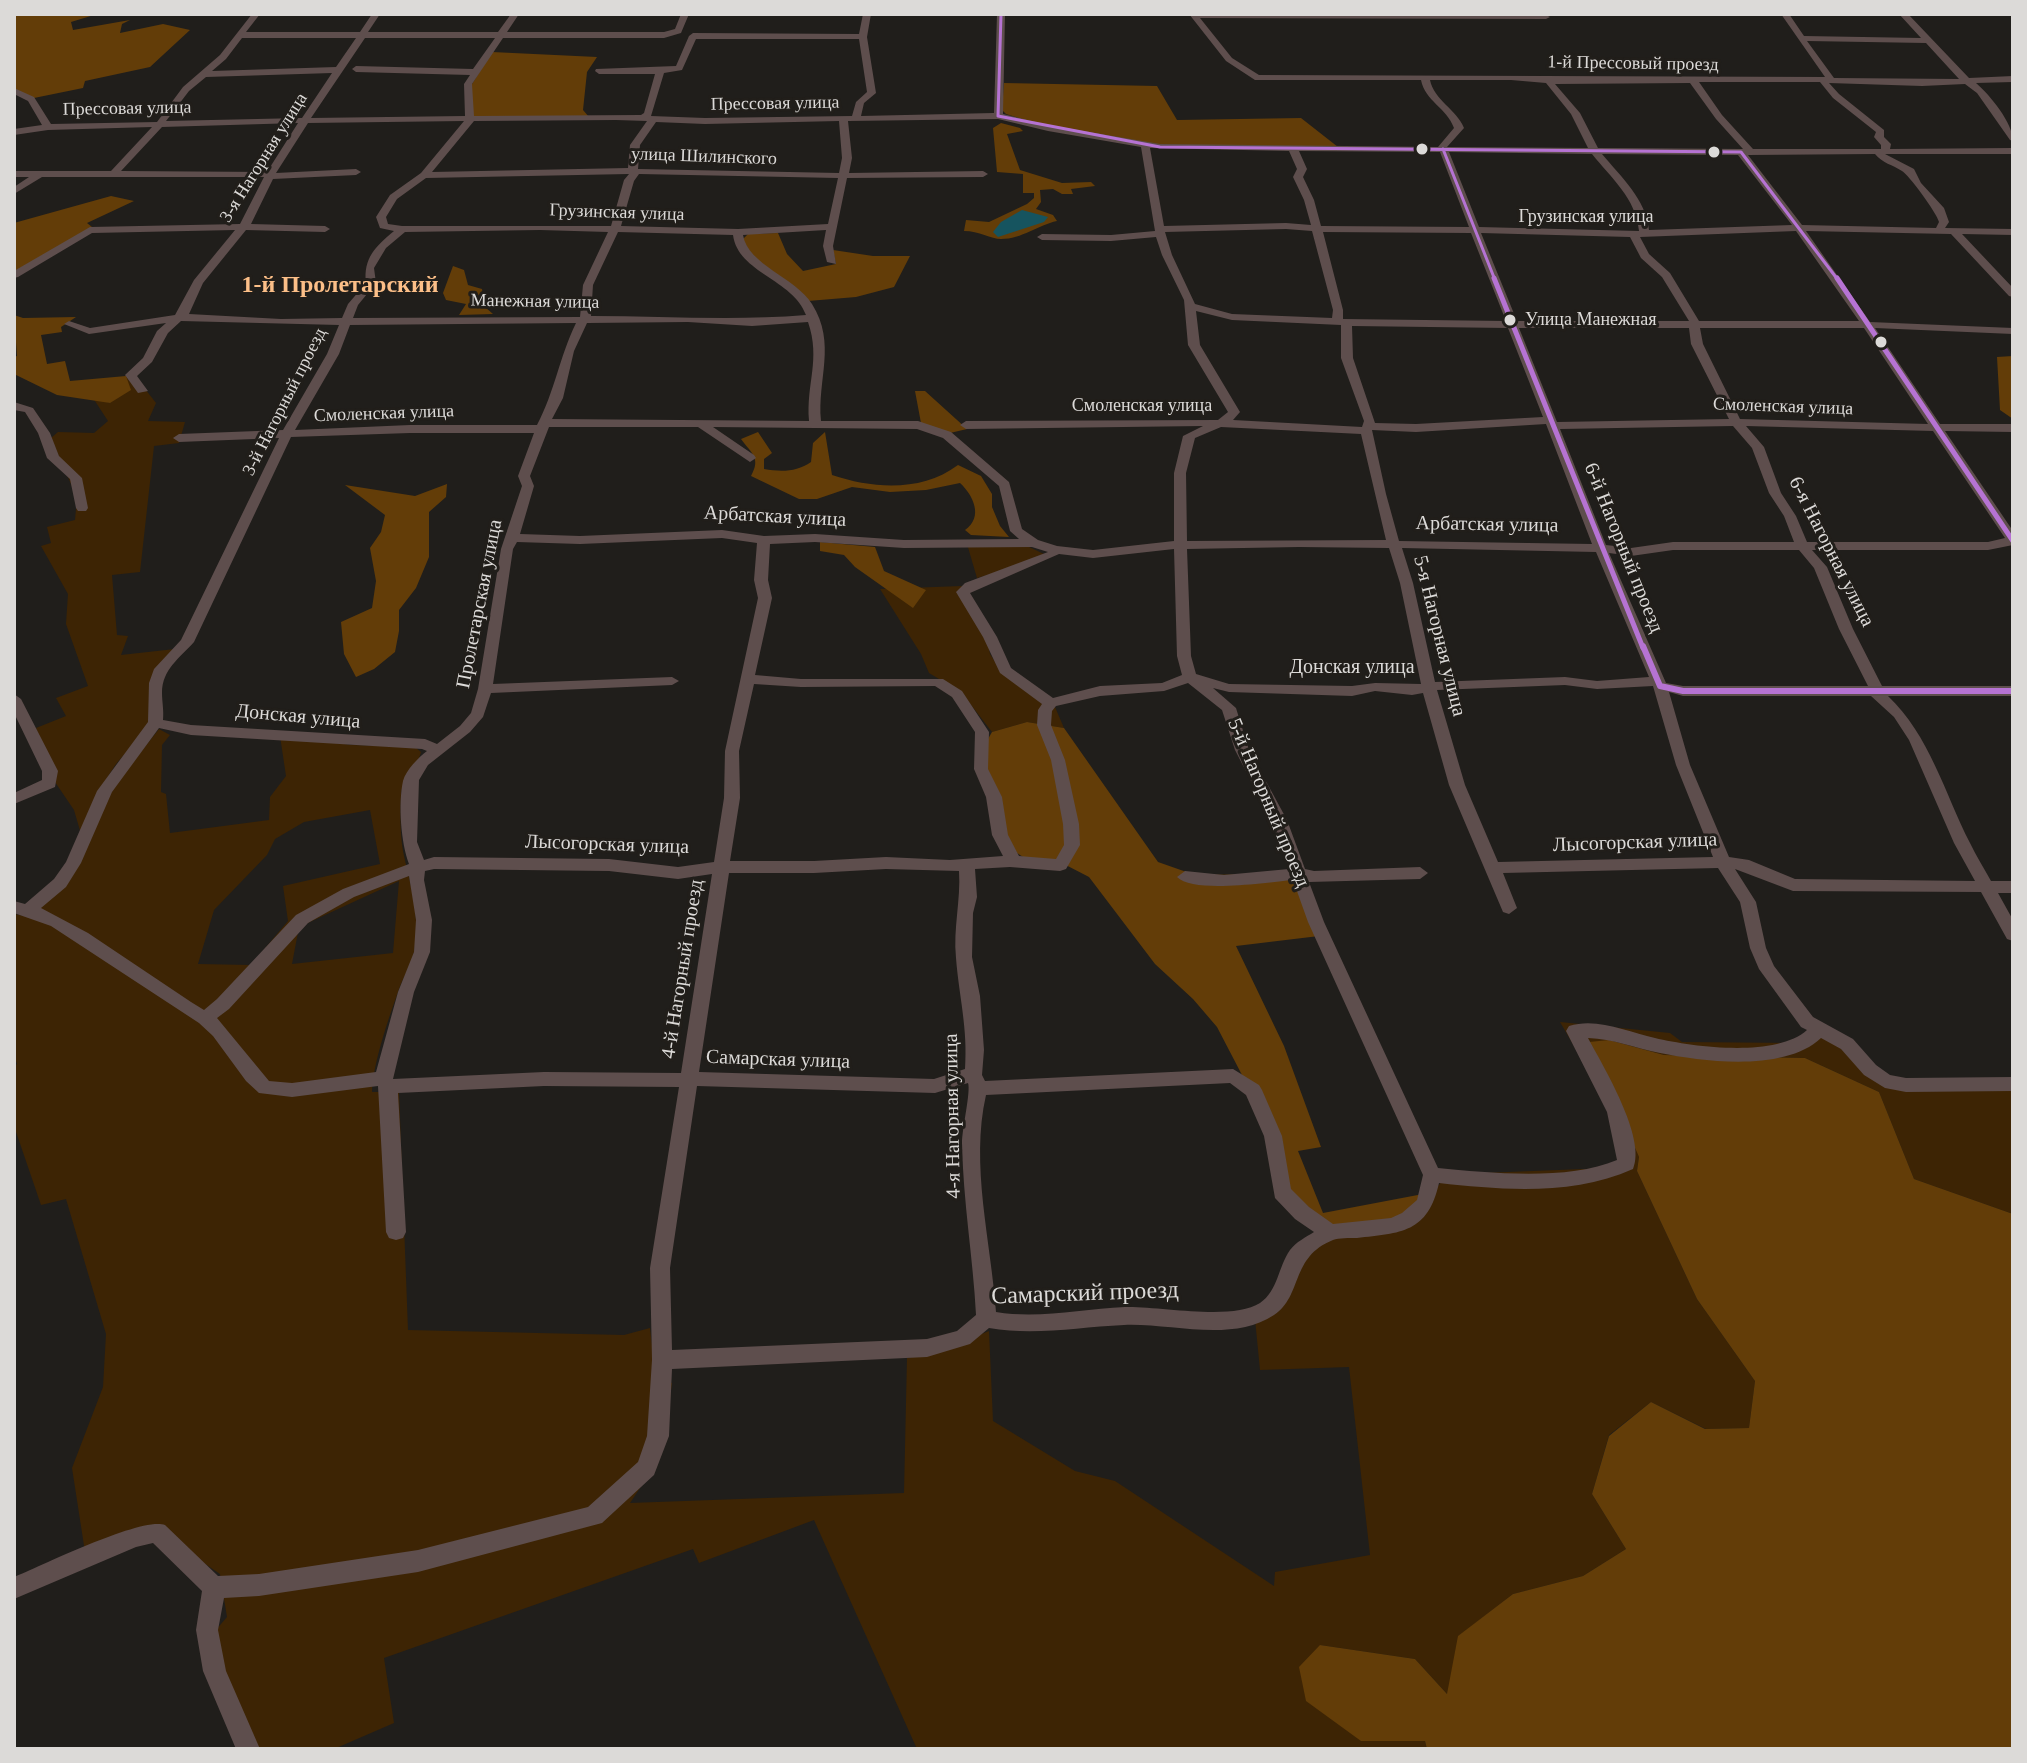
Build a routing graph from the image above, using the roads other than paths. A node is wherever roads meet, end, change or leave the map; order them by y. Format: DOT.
graph roads {
  1 [pos="256,14"];
  2 [pos="376,14"];
  3 [pos="515,14"];
  4 [pos="685,14"];
  5 [pos="867,14"];
  6 [pos="1001,14"];
  7 [pos="1785,14"];
  8 [pos="1903,14"];
  9 [pos="1194,15"];
  10 [pos="1546,17"];
  11 [pos="242,35"];
  12 [pos="363,35"];
  13 [pos="500,35"];
  14 [pos="863,37"];
  15 [pos="1802,38"];
  16 [pos="1856,38"];
  17 [pos="1928,41"];
  18 [pos="1862,52"];
  19 [pos="356,69"];
  20 [pos="339,70"];
  21 [pos="599,71"];
  22 [pos="660,71"];
  23 [pos="474,72"];
  24 [pos="204,74"];
  25 [pos="1425,77"];
  26 [pos="2013,79"];
  27 [pos="1548,80"];
  28 [pos="1968,80"];
  29 [pos="1693,81"];
  30 [pos="1828,82"];
  31 [pos="14,91"];
  32 [pos="998,116"];
  33 [pos="856,117"];
  34 [pos="470,120"];
  35 [pos="647,120"];
  36 [pos="843,120"];
  37 [pos="303,122"];
  38 [pos="159,125"];
  39 [pos="48,127"];
  40 [pos="14,132"];
  41 [pos="2013,138"];
  42 [pos="1145,145"];
  43 [pos="1293,149"];
  44 [pos="1443,149"];
  45 [pos="1594,149"];
  46 [pos="1881,150"];
  47 [pos="1746,151"];
  48 [pos="2011,151"];
  49 [pos="634,171"];
  50 [pos="356,172"];
  51 [pos="114,173"];
  52 [pos="14,174"];
  53 [pos="842,174"];
  54 [pos="983,174"];
  55 [pos="38,175"];
  56 [pos="424,175"];
  57 [pos="272,176"];
  58 [pos="14,191"];
  59 [pos="243,227"];
  60 [pos="831,227"];
  61 [pos="614,228"];
  62 [pos="1800,228"];
  63 [pos="325,229"];
  64 [pos="402,229"];
  65 [pos="1315,229"];
  66 [pos="1939,230"];
  67 [pos="1160,231"];
  68 [pos="738,232"];
  69 [pos="1476,232"];
  70 [pos="2013,232"];
  71 [pos="1639,233"];
  72 [pos="1955,233"];
  73 [pos="1042,237"];
  74 [pos="832,262"];
  75 [pos="14,275"];
  76 [pos="1999,276"];
  77 [pos="2013,276"];
  78 [pos="2013,294"];
  79 [pos="1190,306"];
  80 [pos="179,318"];
  81 [pos="811,318"];
  82 [pos="585,321"];
  83 [pos="346,322"];
  84 [pos="1342,322"];
  85 [pos="69,324"];
  86 [pos="1513,326"];
  87 [pos="1695,326"];
  88 [pos="1868,326"];
  89 [pos="2013,331"];
  90 [pos="142,391"];
  91 [pos="16,406"];
  92 [pos="703,422"];
  93 [pos="1736,422"];
  94 [pos="1551,423"];
  95 [pos="1211,424"];
  96 [pos="815,425"];
  97 [pos="966,425"];
  98 [pos="543,426"];
  99 [pos="1937,426"];
  100 [pos="1368,428"];
  101 [pos="2013,428"];
  102 [pos="287,435"];
  103 [pos="179,438"];
  104 [pos="750,458"];
  105 [pos="82,508"];
  106 [pos="515,538"];
  107 [pos="764,540"];
  108 [pos="2013,541"];
  109 [pos="1395,542"];
  110 [pos="1033,543"];
  111 [pos="1180,546"];
  112 [pos="1803,547"];
  113 [pos="1601,549"];
  114 [pos="1056,550"];
  115 [pos="1190,677"];
  116 [pos="748,679"];
  117 [pos="672,681"];
  118 [pos="1659,684"];
  119 [pos="1430,688"];
  120 [pos="485,689"];
  121 [pos="2013,691"];
  122 [pos="1876,692"];
  123 [pos="14,699"];
  124 [pos="1051,703"];
  125 [pos="155,723"];
  126 [pos="437,750"];
  127 [pos="14,799"];
  128 [pos="1010,861"];
  129 [pos="1723,862"];
  130 [pos="967,865"];
  131 [pos="418,866"];
  132 [pos="721,867"];
  133 [pos="1494,868"];
  134 [pos="1420,873"];
  135 [pos="1300,874"];
  136 [pos="1185,877"];
  137 [pos="1985,886"];
  138 [pos="2013,887"];
  139 [pos="22,908"];
  140 [pos="1509,908"];
  141 [pos="2013,935"];
  142 [pos="205,1018"];
  143 [pos="1819,1030"];
  144 [pos="689,1079"];
  145 [pos="386,1082"];
  146 [pos="976,1082"];
  147 [pos="2013,1084"];
  148 [pos="1432,1175"];
  149 [pos="396,1232"];
  150 [pos="1330,1232"];
  151 [pos="986,1319"];
  152 [pos="662,1360"];
  153 [pos="214,1587"];
  154 [pos="14,1588"];
  155 [pos="248,1749"];
  1 -- 11 [label="street"];
  2 -- 12 [label="street, 3-я Нагорная улица"];
  3 -- 13 [label="street"];
  4 -- 13 [label="street"];
  5 -- 14 [label="street"];
  6 -- 32 [label="street"];
  7 -- 15 [label="street"];
  8 -- 17 [label="street"];
  9 -- 10 [label="street"];
  9 -- 25 [label="street, 1-й Прессовый проезд"];
  11 -- 12 [label="street"];
  11 -- 24 [label="street"];
  12 -- 13 [label="street"];
  12 -- 20 [label="street, 3-я Нагорная улица"];
  13 -- 23 [label="street"];
  14 -- 22 [label="street"];
  14 -- 33 [label="street"];
  15 -- 16 [label="street"];
  15 -- 30 [label="street"];
  16 -- 17 [label="street"];
  16 -- 18 [label="street"];
  17 -- 28 [label="street"];
  19 -- 23 [label="street"];
  20 -- 24 [label="street"];
  20 -- 37 [label="street, 3-я Нагорная улица"];
  21 -- 22 [label="street"];
  22 -- 35 [label="street, Пролетарская улица"];
  23 -- 34 [label="street"];
  24 -- 38 [label="street"];
  25 -- 27 [label="street, 1-й Прессовый проезд"];
  25 -- 44 [label="street"];
  26 -- 28 [label="street, 1-й Прессовый проезд"];
  27 -- 29 [label="street, 1-й Прессовый проезд"];
  27 -- 45 [label="street, 6-я Нагорная улица"];
  28 -- 30 [label="street, 1-й Прессовый проезд"];
  28 -- 41 [label="street"];
  29 -- 30 [label="street, 1-й Прессовый проезд"];
  29 -- 47 [label="street"];
  30 -- 46 [label="street"];
  31 -- 39 [label="street"];
  32 -- 33 [label="street, Прессовая улица"];
  32 -- 42 [label="street, Прессовая улица"];
  33 -- 36 [label="street, Прессовая улица"];
  34 -- 35 [label="street, Прессовая улица"];
  34 -- 37 [label="street, Прессовая улица"];
  34 -- 56 [label="street"];
  35 -- 36 [label="street, Прессовая улица"];
  35 -- 49 [label="street, Пролетарская улица"];
  36 -- 53 [label="street"];
  37 -- 38 [label="street, Прессовая улица"];
  37 -- 57 [label="street, 3-я Нагорная улица"];
  38 -- 39 [label="street, Прессовая улица"];
  38 -- 51 [label="street"];
  39 -- 40 [label="street, Прессовая улица"];
  42 -- 43 [label="street, Прессовая улица"];
  42 -- 67 [label="street"];
  43 -- 44 [label="street, Прессовая улица"];
  43 -- 65 [label="street, 5-я Нагорная улица"];
  44 -- 45 [label="street, Прессовая улица"];
  44 -- 69 [label="street, 6-й Нагорный проезд"];
  45 -- 47 [label="street, Прессовая улица"];
  45 -- 71 [label="street, 6-я Нагорная улица"];
  46 -- 47 [label="street, Прессовая улица"];
  46 -- 48 [label="street, Прессовая улица"];
  46 -- 66 [label="street"];
  47 -- 62 [label="street"];
  49 -- 53 [label="street, улица Шилинского"];
  49 -- 56 [label="street, улица Шилинского"];
  49 -- 61 [label="street, Пролетарская улица"];
  50 -- 57 [label="street"];
  51 -- 55 [label="street"];
  51 -- 57 [label="street"];
  52 -- 55 [label="street"];
  53 -- 54 [label="street, улица Шилинского"];
  53 -- 60 [label="street"];
  55 -- 58 [label="street"];
  56 -- 64 [label="street"];
  57 -- 59 [label="street, 3-я Нагорная улица"];
  59 -- 63 [label="street"];
  59 -- 75 [label="street"];
  59 -- 80 [label="street, 3-я Нагорная улица"];
  60 -- 68 [label="street, Грузинская улица"];
  60 -- 74 [label="street"];
  61 -- 64 [label="street, Грузинская улица"];
  61 -- 68 [label="street, Грузинская улица"];
  61 -- 82 [label="street, Пролетарская улица"];
  62 -- 66 [label="street, Грузинская улица"];
  62 -- 71 [label="street, Грузинская улица"];
  62 -- 88 [label="street"];
  64 -- 83 [label="street, 3-й Нагорный проезд"];
  65 -- 67 [label="street, Грузинская улица"];
  65 -- 69 [label="street, Грузинская улица"];
  65 -- 84 [label="street, 5-я Нагорная улица"];
  66 -- 72 [label="street, Грузинская улица"];
  67 -- 73 [label="street, Грузинская улица"];
  67 -- 79 [label="street"];
  68 -- 81 [label="street"];
  69 -- 71 [label="street, Грузинская улица"];
  69 -- 86 [label="street, 6-й Нагорный проезд"];
  70 -- 72 [label="street, Грузинская улица"];
  71 -- 87 [label="street, 6-я Нагорная улица"];
  72 -- 76 [label="street"];
  76 -- 77 [label="street"];
  76 -- 78 [label="street"];
  79 -- 84 [label="street"];
  79 -- 95 [label="street"];
  80 -- 83 [label="street, Манежная улица"];
  80 -- 85 [label="street, Манежная улица"];
  80 -- 90 [label="street, 3-я Нагорная улица"];
  81 -- 82 [label="street, Манежная улица"];
  81 -- 96 [label="street"];
  82 -- 83 [label="street, Манежная улица"];
  82 -- 98 [label="street, Пролетарская улица"];
  83 -- 102 [label="street, 3-й Нагорный проезд"];
  84 -- 86 [label="street"];
  84 -- 100 [label="street, 5-я Нагорная улица"];
  86 -- 87 [label="street"];
  86 -- 94 [label="street, 6-й Нагорный проезд"];
  87 -- 88 [label="street"];
  87 -- 93 [label="street, 6-я Нагорная улица"];
  88 -- 89 [label="street"];
  88 -- 99 [label="street"];
  91 -- 105 [label="street"];
  92 -- 96 [label="street, Смоленская улица"];
  92 -- 98 [label="street, Смоленская улица"];
  92 -- 104 [label="street"];
  93 -- 94 [label="street, Смоленская улица"];
  93 -- 99 [label="street, Смоленская улица"];
  93 -- 112 [label="street, 6-я Нагорная улица"];
  94 -- 100 [label="street, Смоленская улица"];
  94 -- 113 [label="street, 6-й Нагорный проезд"];
  95 -- 97 [label="street, Смоленская улица"];
  95 -- 100 [label="street, Смоленская улица"];
  95 -- 111 [label="street"];
  96 -- 110 [label="street, Смоленская улица"];
  98 -- 102 [label="street, Смоленская улица"];
  98 -- 106 [label="street, Пролетарская улица"];
  99 -- 101 [label="street, Смоленская улица"];
  99 -- 108 [label="street"];
  100 -- 109 [label="street, 5-я Нагорная улица"];
  102 -- 103 [label="street, Смоленская улица"];
  102 -- 125 [label="street, 3-й Нагорный проезд"];
  106 -- 107 [label="street, Арбатская улица"];
  106 -- 120 [label="street, Пролетарская улица"];
  107 -- 110 [label="street, Арбатская улица"];
  107 -- 116 [label="street, 4-й Нагорный проезд"];
  108 -- 112 [label="street, Арбатская улица"];
  109 -- 111 [label="street, Арбатская улица"];
  109 -- 113 [label="street, Арбатская улица"];
  109 -- 119 [label="street, 5-я Нагорная улица"];
  110 -- 114 [label="street"];
  111 -- 114 [label="street, Арбатская улица"];
  111 -- 115 [label="street"];
  112 -- 113 [label="street, Арбатская улица"];
  112 -- 122 [label="street, 6-я Нагорная улица"];
  113 -- 118 [label="street, 6-й Нагорный проезд"];
  114 -- 124 [label="street"];
  115 -- 119 [label="street, Донская улица"];
  115 -- 124 [label="street"];
  115 -- 135 [label="street, 5-й Нагорный проезд"];
  116 -- 128 [label="street"];
  116 -- 132 [label="street, 4-й Нагорный проезд"];
  117 -- 120 [label="street"];
  118 -- 119 [label="street, Донская улица"];
  118 -- 122 [label="street, Донская улица"];
  118 -- 129 [label="street, 6-й Нагорный проезд"];
  119 -- 133 [label="street, 5-я Нагорная улица"];
  120 -- 126 [label="street, Пролетарская улица"];
  121 -- 122 [label="street, Донская улица"];
  122 -- 137 [label="street, 6-я Нагорная улица"];
  123 -- 127 [label="street"];
  124 -- 128 [label="street, Лысогорская улица"];
  125 -- 126 [label="street, Донская улица"];
  125 -- 139 [label="street"];
  126 -- 131 [label="street, Пролетарская улица"];
  128 -- 130 [label="street, Лысогорская улица"];
  129 -- 133 [label="street, Лысогорская улица"];
  129 -- 137 [label="street, Лысогорская улица"];
  129 -- 143 [label="street, 6-й Нагорный проезд"];
  130 -- 132 [label="street, Лысогорская улица"];
  130 -- 146 [label="street, 4-я Нагорная улица"];
  131 -- 132 [label="street, Лысогорская улица"];
  131 -- 142 [label="street, Лысогорская улица"];
  131 -- 145 [label="street, Пролетарская улица"];
  132 -- 144 [label="street, 4-й Нагорный проезд"];
  133 -- 140 [label="street, 5-я Нагорная улица"];
  134 -- 135 [label="street"];
  135 -- 136 [label="street"];
  135 -- 148 [label="street, 5-й Нагорный проезд"];
  137 -- 138 [label="street, Лысогорская улица"];
  137 -- 141 [label="street, 6-я Нагорная улица"];
  139 -- 142 [label="street"];
  142 -- 145 [label="street, Самарская улица"];
  143 -- 147 [label="street, 6-й Нагорный проезд"];
  143 -- 148 [label="street"];
  144 -- 145 [label="street, Самарская улица"];
  144 -- 146 [label="street, Самарская улица"];
  144 -- 152 [label="street, 4-й Нагорный проезд"];
  145 -- 149 [label="street, Пролетарская улица"];
  146 -- 150 [label="street, Самарская улица"];
  146 -- 151 [label="street, 4-я Нагорная улица"];
  148 -- 150 [label="street"];
  150 -- 151 [label="street, Самарский проезд"];
  151 -- 152 [label="street, Самарский проезд"];
  152 -- 153 [label="street, 4-й Нагорный проезд"];
  153 -- 154 [label="street"];
  153 -- 155 [label="street"];
}
